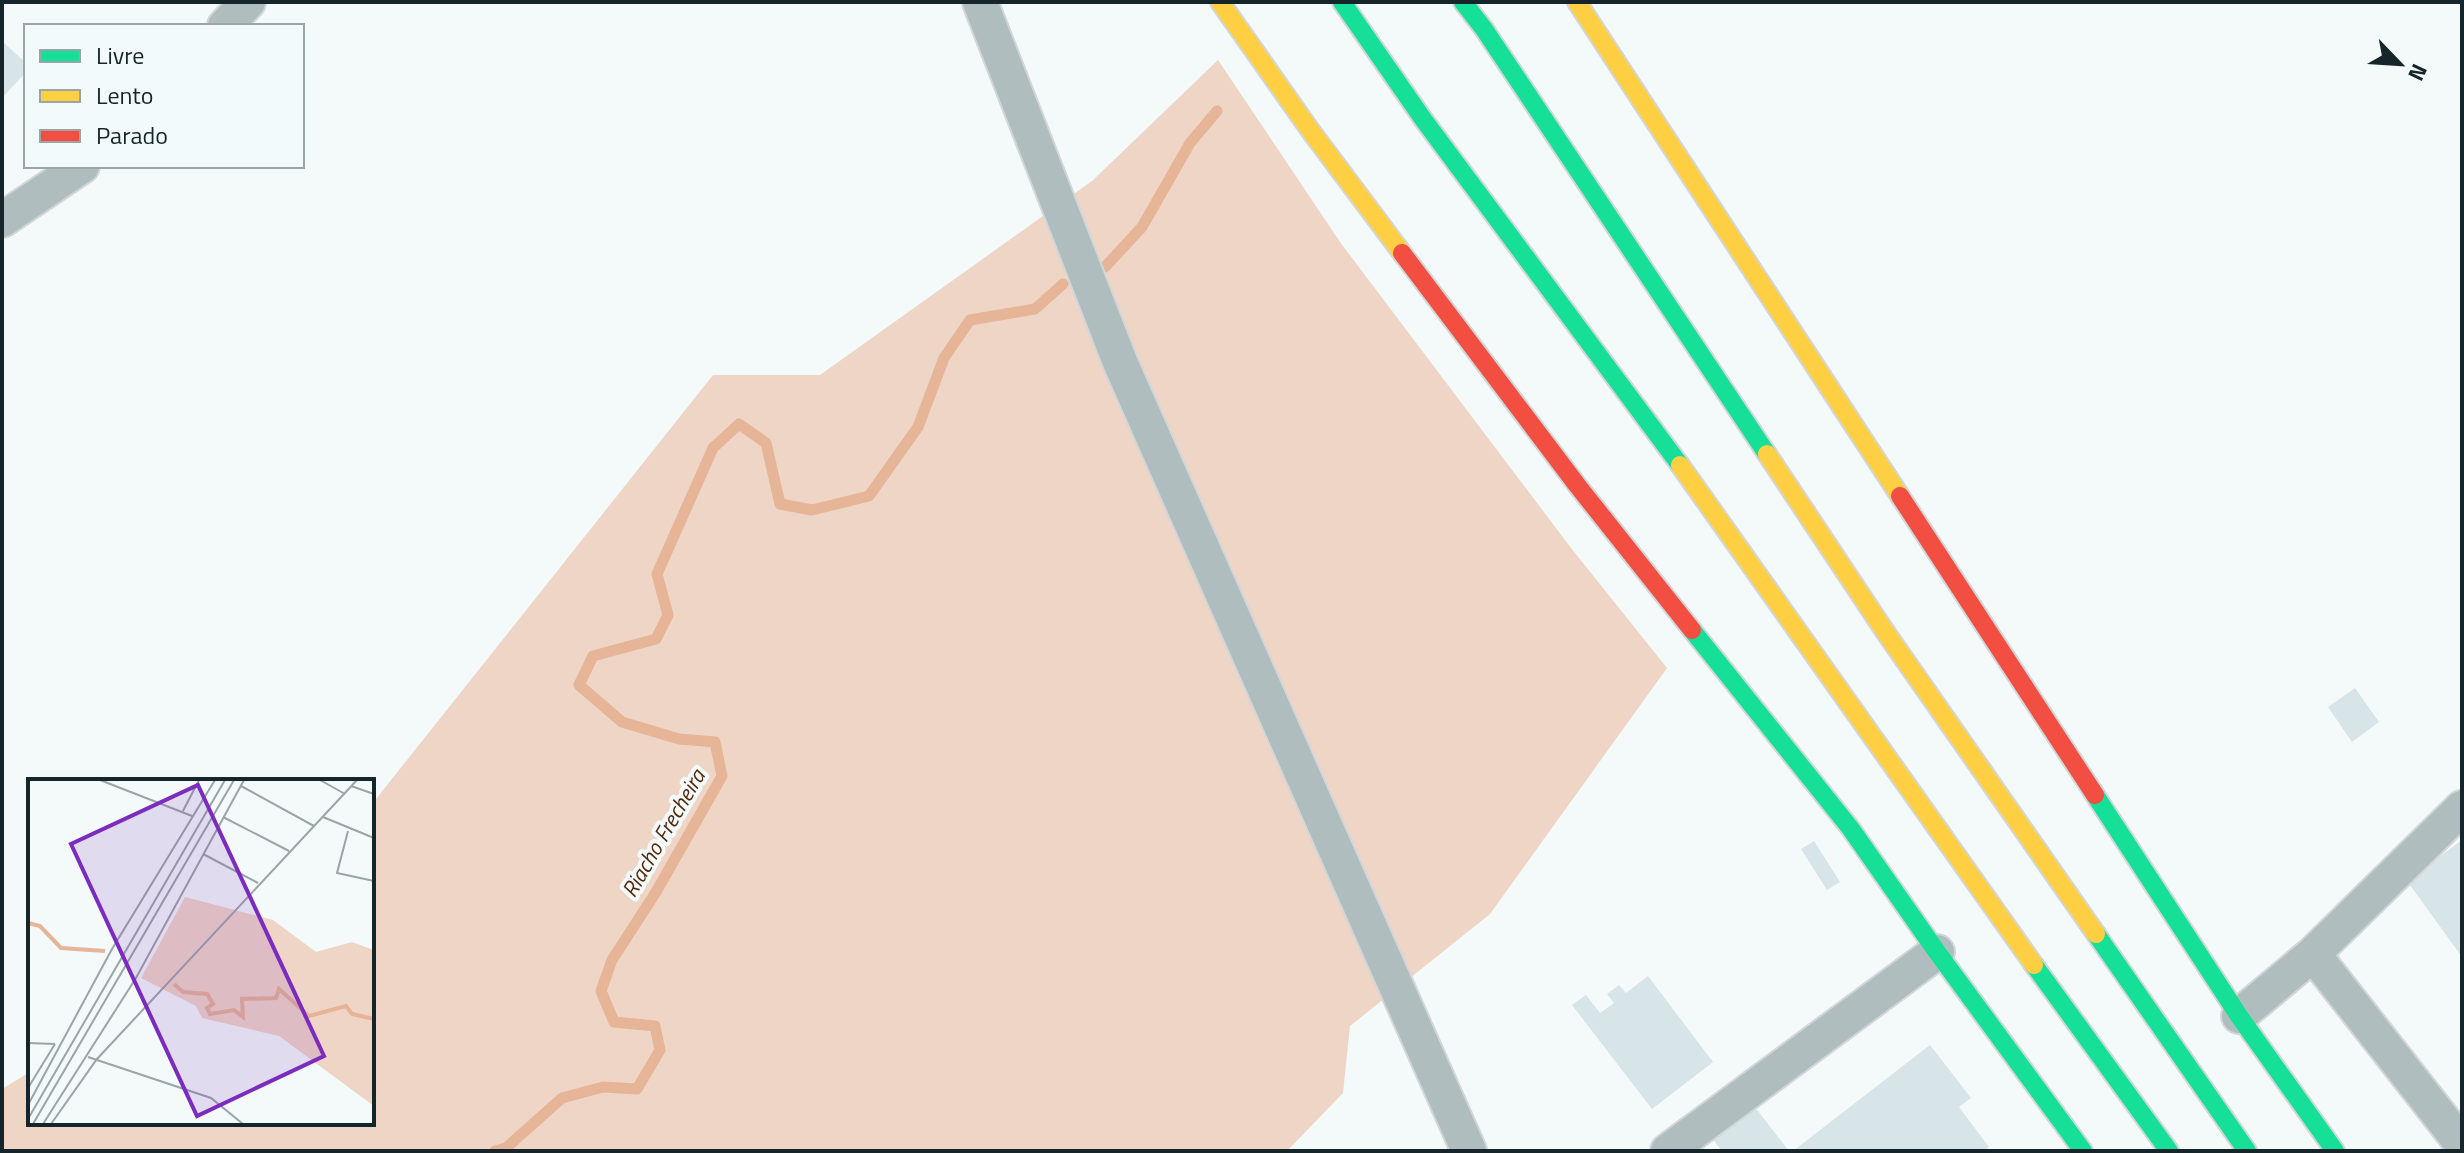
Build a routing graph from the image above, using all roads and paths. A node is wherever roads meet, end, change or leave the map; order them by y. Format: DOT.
graph roads {
  1 [pos="248,2"];
  2 [pos="980,2"];
  3 [pos="1220,2"];
  4 [pos="1342,2"];
  5 [pos="1463,2"];
  6 [pos="1577,2"];
  7 [pos="227,24"];
  8 [pos="79,168"];
  9 [pos="2,220"];
  10 [pos="2462,808"];
  11 [pos="1937,952"];
  12 [pos="2313,954"];
  13 [pos="2239,1016"];
  14 [pos="2462,1144"];
  15 [pos="1469,1151"];
  16 [pos="1668,1151"];
  17 [pos="2083,1151"];
  18 [pos="2169,1151"];
  19 [pos="2247,1151"];
  20 [pos="2335,1151"];
  1 -- 7 [label="street"];
  2 -- 15 [label="street"];
  3 -- 11 [label="highway"];
  4 -- 18 [label="highway"];
  5 -- 19 [label="highway"];
  6 -- 13 [label="highway"];
  8 -- 9 [label="street"];
  10 -- 12 [label="street"];
  11 -- 16 [label="street"];
  11 -- 17 [label="highway"];
  12 -- 13 [label="street"];
  12 -- 14 [label="street"];
  13 -- 20 [label="highway"];
}
